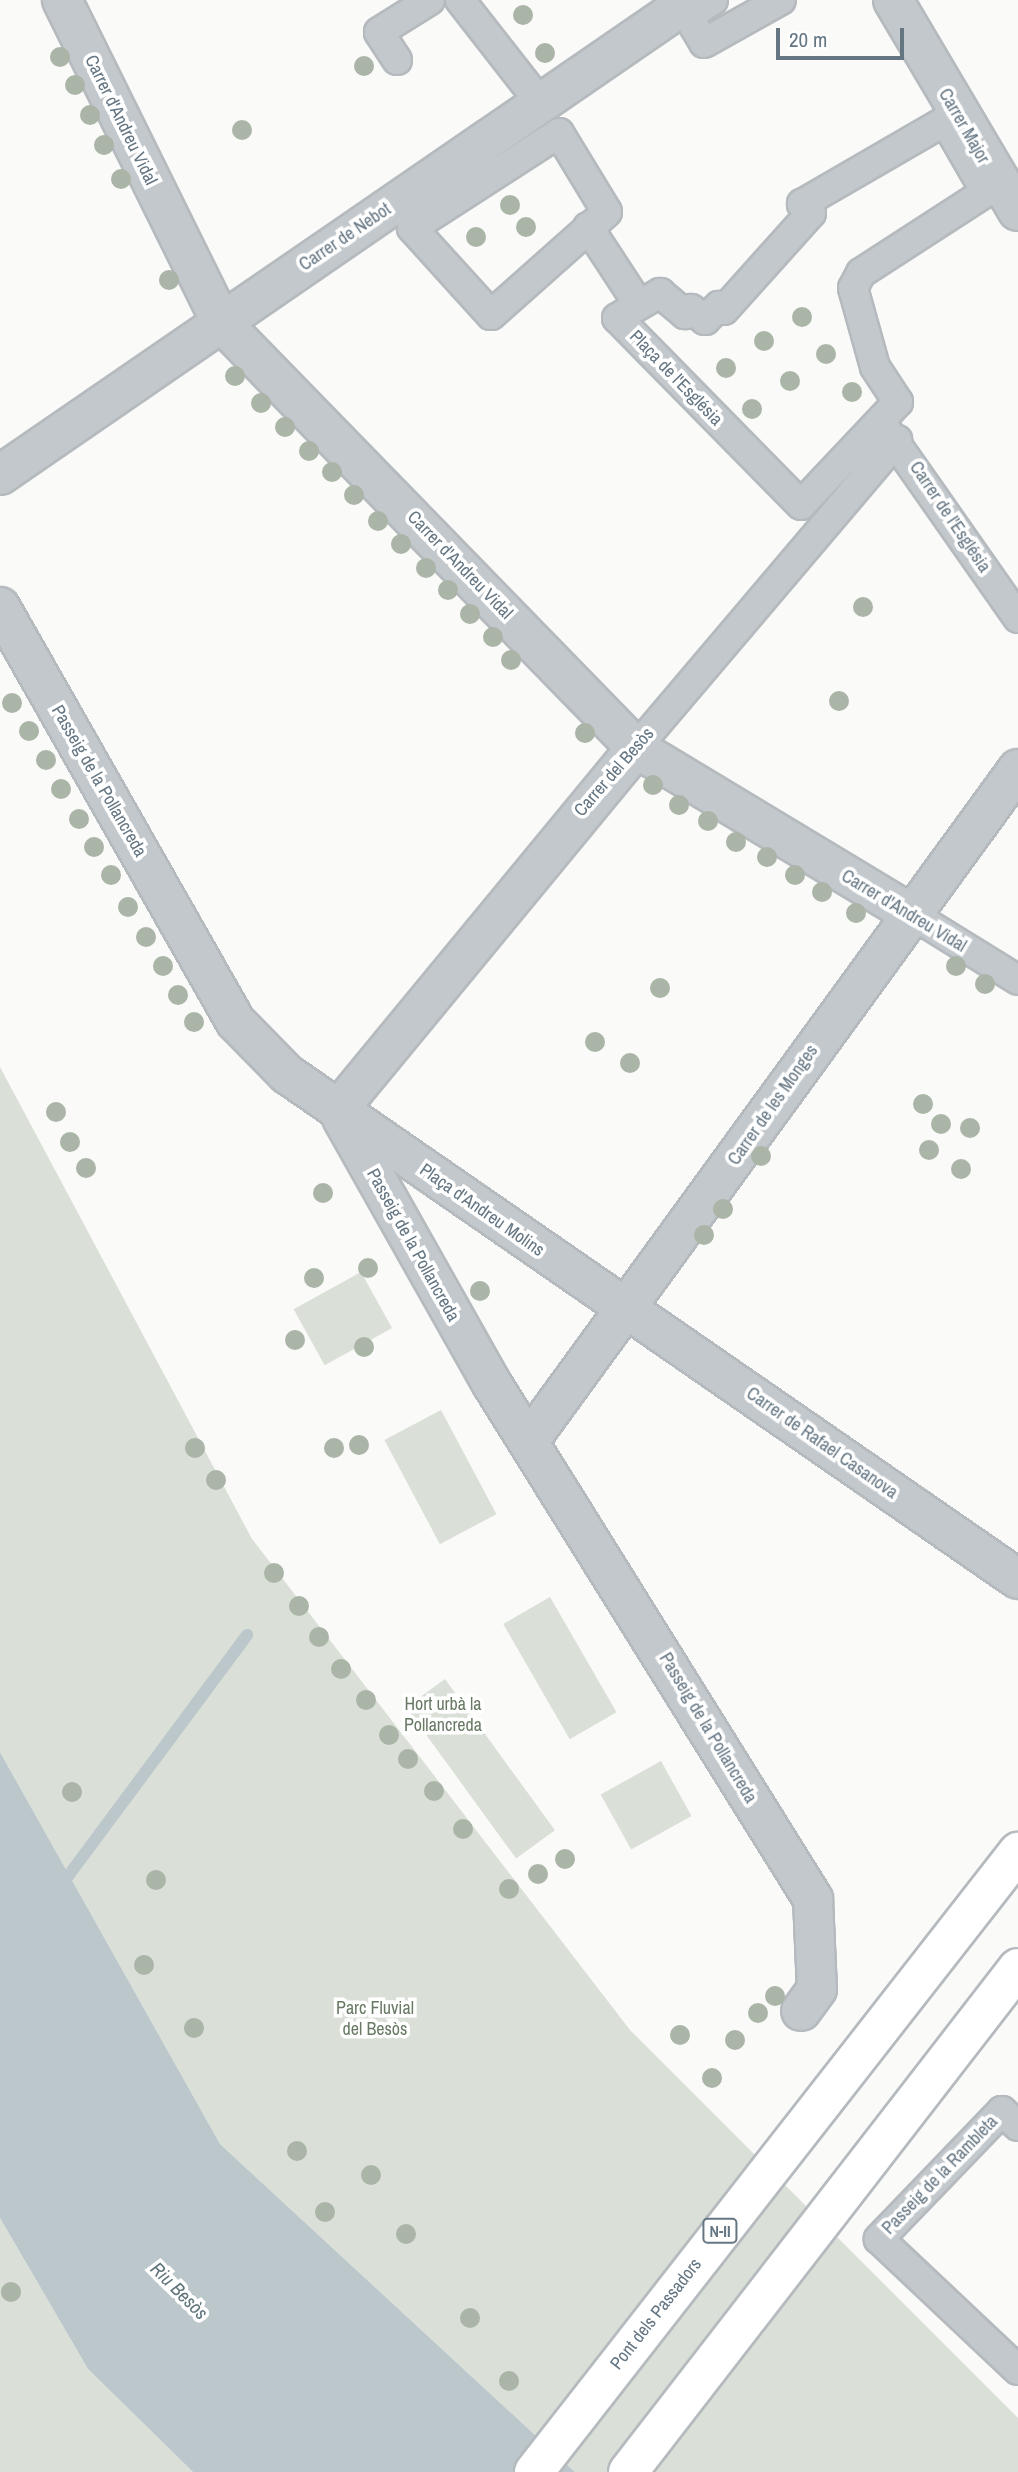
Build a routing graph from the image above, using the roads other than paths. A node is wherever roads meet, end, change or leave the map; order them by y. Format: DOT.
graph roads {
  1 [pos="62,0"];
  2 [pos="430,0"];
  3 [pos="460,0"];
  4 [pos="691,0"];
  5 [pos="713,0"];
  6 [pos="781,0"];
  7 [pos="893,0"];
  8 [pos="397,60"];
  9 [pos="535,96"];
  10 [pos="1013,197"];
  11 [pos="588,227"];
  12 [pos="639,305"];
  13 [pos="221,322"];
  14 [pos="887,430"];
  15 [pos="0,475"];
  16 [pos="0,607"];
  17 [pos="1018,618"];
  18 [pos="636,748"];
  19 [pos="1018,769"];
  20 [pos="908,912"];
  21 [pos="1018,980"];
  22 [pos="338,1110"];
  23 [pos="626,1308"];
  24 [pos="529,1441"];
  25 [pos="1018,1579"];
  26 [pos="1018,1852"];
  27 [pos="1018,1968"];
  28 [pos="801,2011"];
  29 [pos="1018,2126"];
  30 [pos="1018,2370"];
  31 [pos="534,2472"];
  32 [pos="628,2472"];
  1 -- 13 [label="street, Carrer d'Andreu Vidal"];
  2 -- 8 [label="street"];
  3 -- 9 [label="street"];
  4 -- 13 [label="street, Carrer de Nebot"];
  5 -- 6 [label="street"];
  7 -- 10 [label="street, Carrer Major"];
  11 -- 11 [label="street"];
  11 -- 12 [label="street"];
  12 -- 14 [label="street, Plaça de l'Església"];
  12 -- 14 [label="street, Plaça de l'Església"];
  13 -- 15 [label="street, Carrer de Nebot"];
  13 -- 18 [label="street, Carrer d'Andreu Vidal"];
  14 -- 17 [label="street, Carrer de l'Església"];
  14 -- 18 [label="street, Carrer del Besòs"];
  16 -- 22 [label="street, Passeig de la Pollancreda"];
  18 -- 20 [label="street, Carrer d'Andreu Vidal"];
  18 -- 22 [label="street, Carrer del Besòs"];
  19 -- 20 [label="street, Carrer de les Monges"];
  20 -- 21 [label="street, Carrer d'Andreu Vidal"];
  20 -- 23 [label="street, Carrer de les Monges"];
  22 -- 23 [label="street, Plaça d'Andreu Molins"];
  22 -- 24 [label="street, Passeig de la Pollancreda"];
  23 -- 24 [label="street, Carrer de les Monges"];
  23 -- 25 [label="street, Carrer de Rafael Casanova"];
  24 -- 28 [label="street, Passeig de la Pollancreda"];
  26 -- 31 [label="main road, Pont dels Passadors / N-II"];
  27 -- 32 [label="main road"];
  29 -- 30 [label="street, Passeig de la Rambleta"];
}
